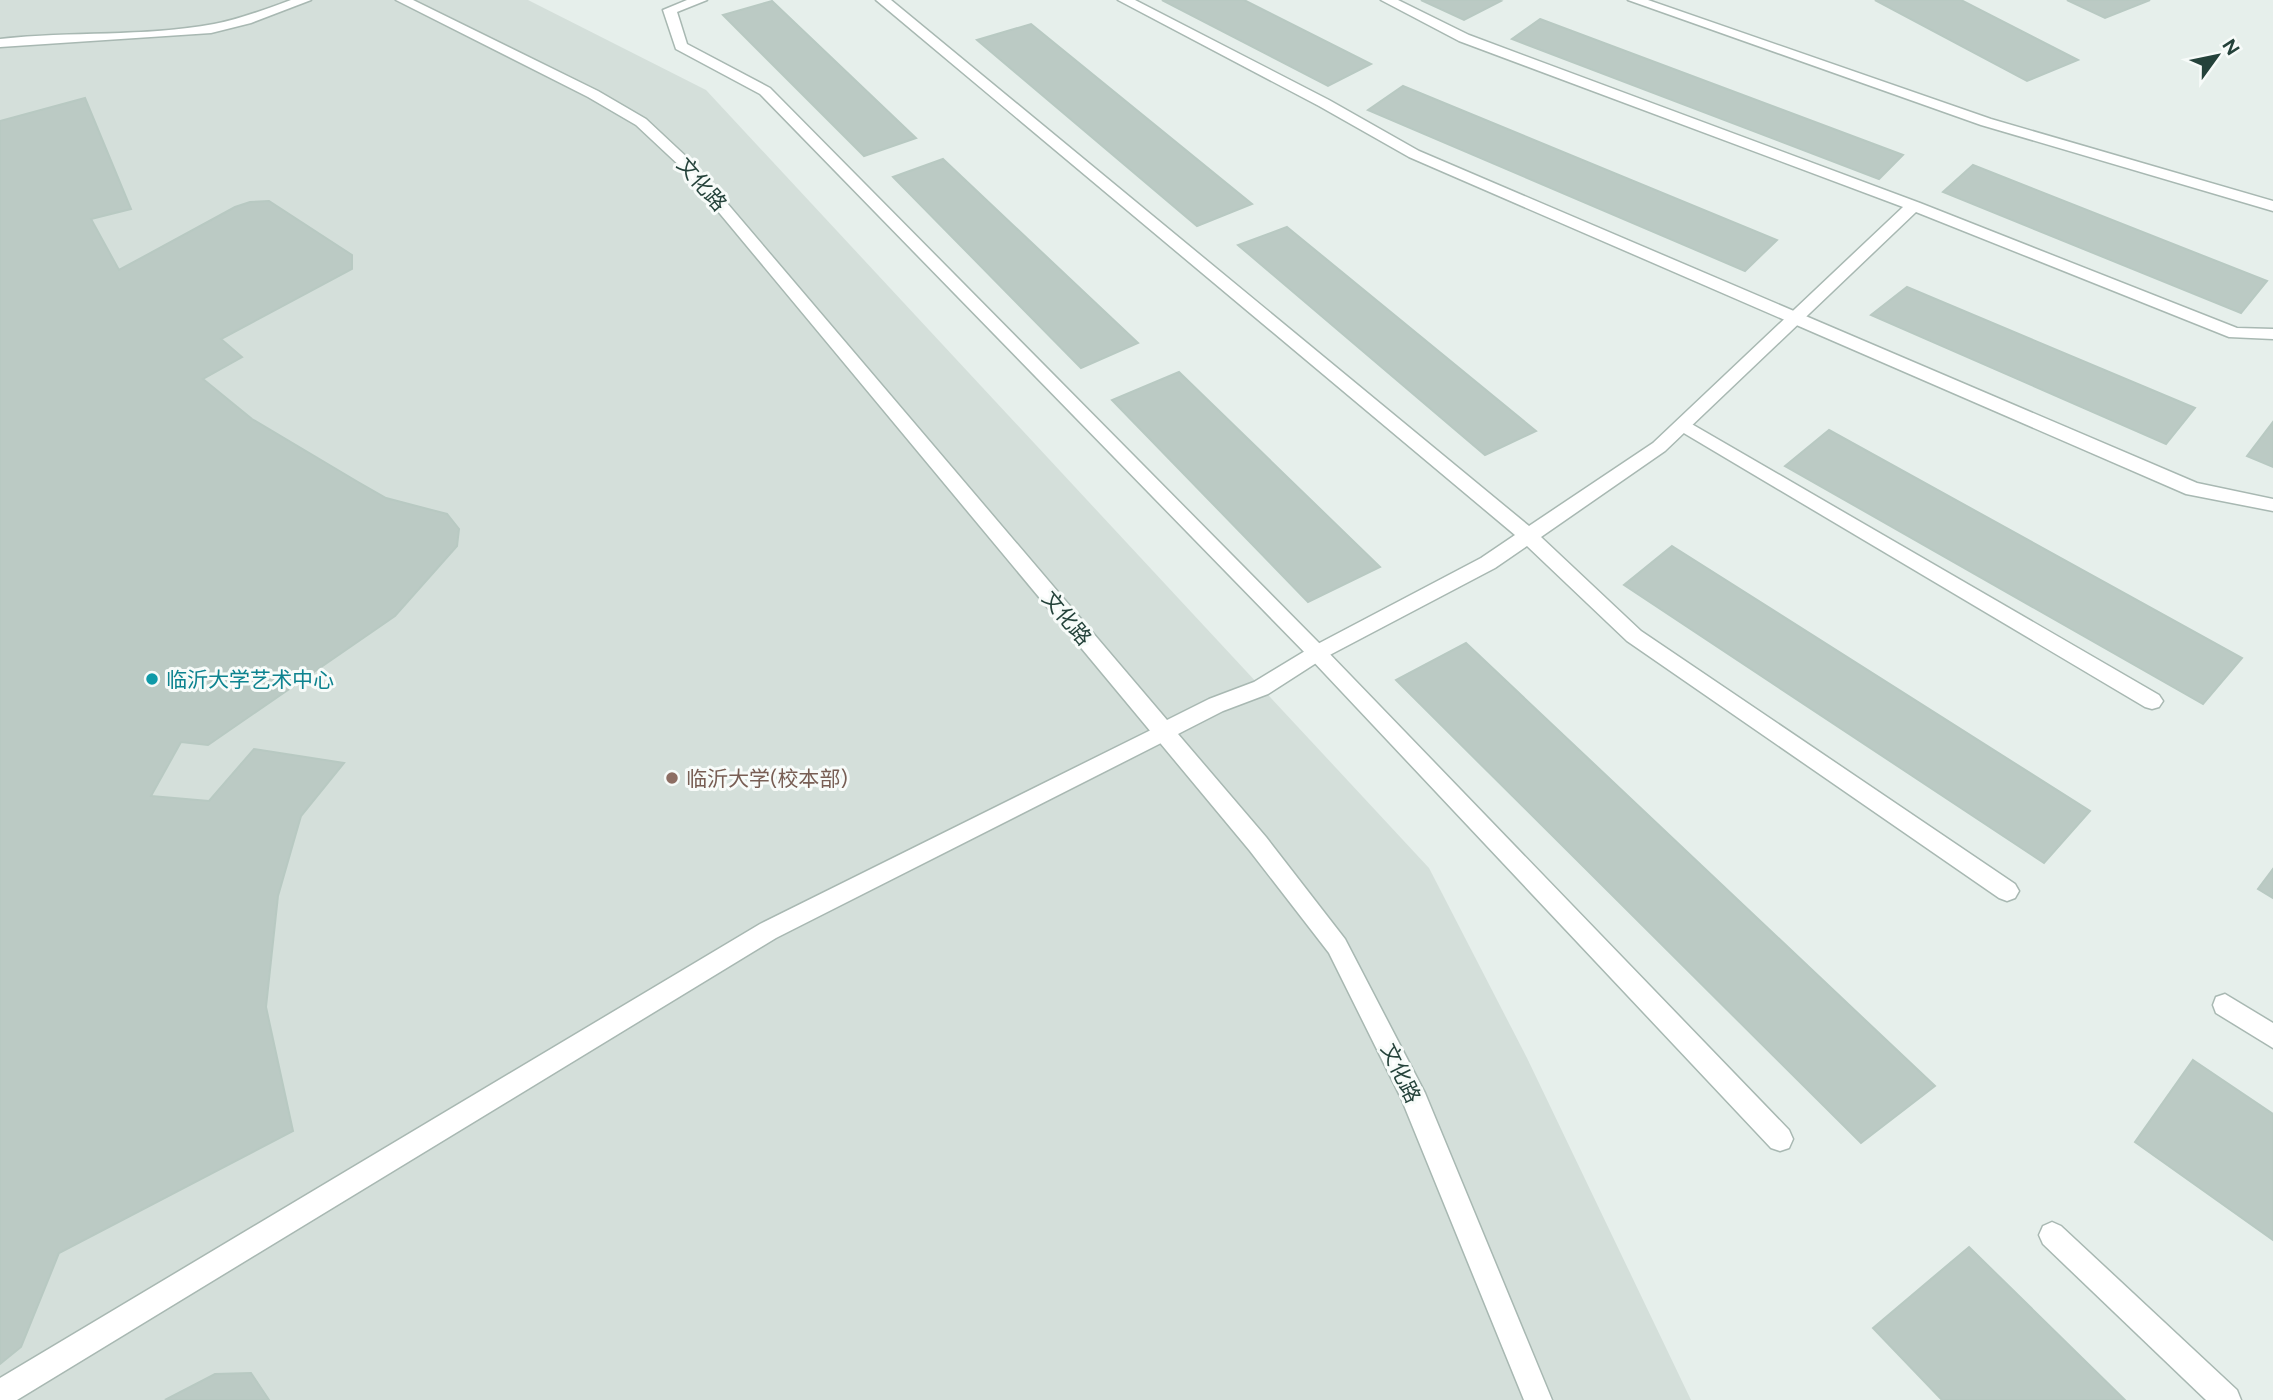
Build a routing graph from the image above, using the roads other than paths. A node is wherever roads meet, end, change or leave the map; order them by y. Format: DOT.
graph roads {
  1 [pos="304,0"];
  2 [pos="403,0"];
  3 [pos="700,0"];
  4 [pos="883,0"];
  5 [pos="1125,0"];
  6 [pos="1388,0"];
  7 [pos="1635,0"];
  8 [pos="0,43"];
  9 [pos="1914,206"];
  10 [pos="2273,206"];
  11 [pos="1794,319"];
  12 [pos="2273,334"];
  13 [pos="1682,425"];
  14 [pos="2273,505"];
  15 [pos="1528,536"];
  16 [pos="1317,653"];
  17 [pos="2152,701"];
  18 [pos="1163,732"];
  19 [pos="2007,891"];
  20 [pos="2225,1005"];
  21 [pos="2273,1037"];
  22 [pos="1780,1139"];
  23 [pos="2052,1235"];
  24 [pos="0,1394"];
  25 [pos="1538,1400"];
  26 [pos="2227,1400"];
  1 -- 8 [label="street"];
  2 -- 18 [label="street, 文化路"];
  3 -- 16 [label="street"];
  4 -- 15 [label="street"];
  5 -- 11 [label="street"];
  6 -- 9 [label="street"];
  7 -- 10 [label="street"];
  9 -- 11 [label="street"];
  9 -- 12 [label="street"];
  11 -- 13 [label="street"];
  11 -- 14 [label="street"];
  13 -- 15 [label="street"];
  13 -- 17 [label="street"];
  15 -- 16 [label="street"];
  15 -- 19 [label="street"];
  16 -- 18 [label="street"];
  16 -- 22 [label="street"];
  18 -- 24 [label="street"];
  18 -- 25 [label="street, 文化路"];
  20 -- 21 [label="street"];
  23 -- 26 [label="street"];
}
